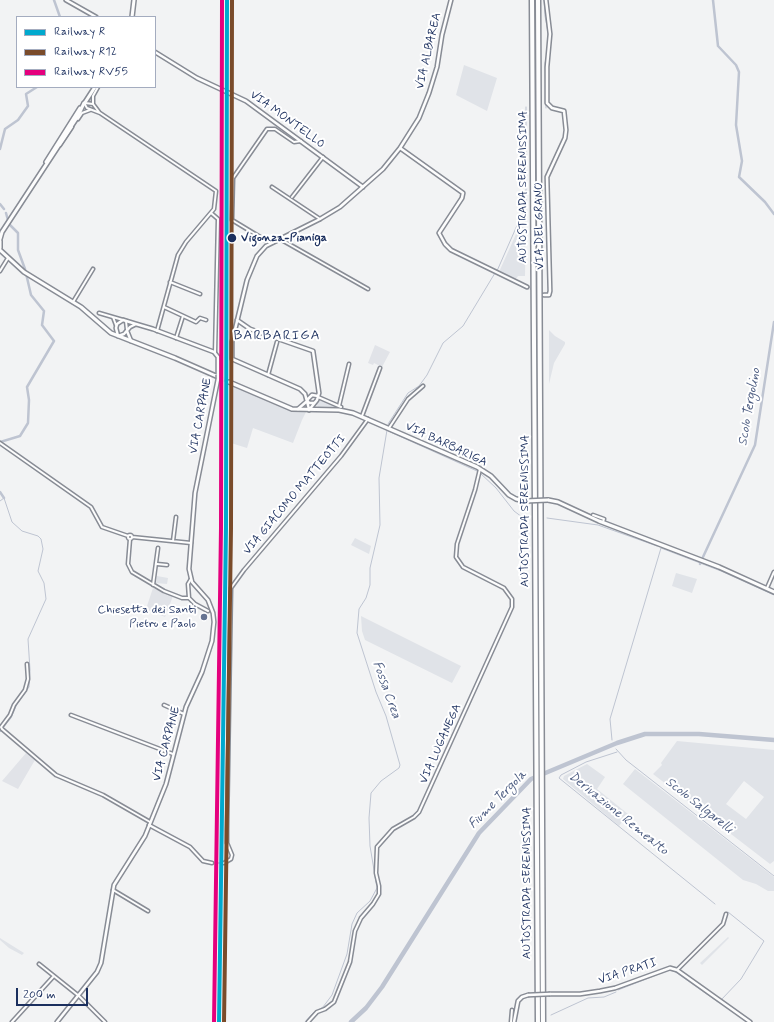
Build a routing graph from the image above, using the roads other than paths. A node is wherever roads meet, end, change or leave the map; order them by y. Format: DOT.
graph roads {
  1 [pos="66,0"];
  2 [pos="134,0"];
  3 [pos="451,0"];
  4 [pos="532,0"];
  5 [pos="538,0"];
  6 [pos="546,0"];
  7 [pos="94,16"];
  8 [pos="132,16"];
  9 [pos="156,53"];
  10 [pos="94,88"];
  11 [pos="95,88"];
  12 [pos="84,103"];
  13 [pos="93,104"];
  14 [pos="90,110"];
  15 [pos="100,113"];
  16 [pos="301,141"];
  17 [pos="400,148"];
  18 [pos="56,151"];
  19 [pos="323,157"];
  20 [pos="37,178"];
  21 [pos="363,186"];
  22 [pos="272,187"];
  23 [pos="292,198"];
  24 [pos="211,213"];
  25 [pos="320,219"];
  26 [pos="1,233"];
  27 [pos="279,238"];
  28 [pos="0,240"];
  29 [pos="270,243"];
  30 [pos="0,249"];
  31 [pos="8,258"];
  32 [pos="93,268"];
  33 [pos="0,271"];
  34 [pos="170,282"];
  35 [pos="527,287"];
  36 [pos="368,289"];
  37 [pos="200,294"];
  38 [pos="544,295"];
  39 [pos="73,303"];
  40 [pos="164,307"];
  41 [pos="99,312"];
  42 [pos="183,316"];
  43 [pos="113,317"];
  44 [pos="125,320"];
  45 [pos="206,320"];
  46 [pos="237,320"];
  47 [pos="136,324"];
  48 [pos="116,328"];
  49 [pos="127,330"];
  50 [pos="108,331"];
  51 [pos="157,331"];
  52 [pos="118,336"];
  53 [pos="176,338"];
  54 [pos="132,341"];
  55 [pos="277,342"];
  56 [pos="215,353"];
  57 [pos="348,364"];
  58 [pos="380,368"];
  59 [pos="268,375"];
  60 [pos="218,377"];
  61 [pos="229,382"];
  62 [pos="423,386"];
  63 [pos="318,397"];
  64 [pos="306,401"];
  65 [pos="315,402"];
  66 [pos="297,410"];
  67 [pos="309,410"];
  68 [pos="320,410"];
  69 [pos="362,416"];
  70 [pos="368,419"];
  71 [pos="388,428"];
  72 [pos="0,443"];
  73 [pos="480,468"];
  74 [pos="593,515"];
  75 [pos="176,517"];
  76 [pos="603,522"];
  77 [pos="131,538"];
  78 [pos="173,541"];
  79 [pos="191,543"];
  80 [pos="158,548"];
  81 [pos="157,564"];
  82 [pos="167,565"];
  83 [pos="774,572"];
  84 [pos="191,579"];
  85 [pos="153,585"];
  86 [pos="767,588"];
  87 [pos="774,592"];
  88 [pos="189,598"];
  89 [pos="208,611"];
  90 [pos="27,664"];
  91 [pos="164,705"];
  92 [pos="184,714"];
  93 [pos="71,716"];
  94 [pos="173,754"];
  95 [pos="150,824"];
  96 [pos="212,863"];
  97 [pos="224,863"];
  98 [pos="113,890"];
  99 [pos="148,912"];
  100 [pos="726,914"];
  101 [pos="39,964"];
  102 [pos="677,970"];
  103 [pos="53,977"];
  104 [pos="78,996"];
  105 [pos="512,1010"];
  106 [pos="12,1022"];
  107 [pos="57,1022"];
  108 [pos="104,1022"];
  109 [pos="308,1022"];
  110 [pos="511,1022"];
  111 [pos="514,1022"];
  112 [pos="538,1022"];
  113 [pos="543,1022"];
  114 [pos="750,1022"];
  1 -- 7 [label="street"];
  2 -- 8 [label="main road"];
  3 -- 17 [label="street, VIA ALBAREA"];
  4 -- 112 [label="highway, AUTOSTRADA SERENISSIMA"];
  5 -- 113 [label="highway, AUTOSTRADA SERENISSIMA"];
  6 -- 38 [label="street, VIA DEL GRANO"];
  9 -- 16 [label="street, VIA MONTELLO"];
  10 -- 12 [label="main road"];
  11 -- 13 [label="street"];
  12 -- 13 [label="street"];
  12 -- 14 [label="street"];
  12 -- 18 [label="main road"];
  12 -- 20 [label="main road"];
  13 -- 15 [label="street"];
  14 -- 15 [label="street"];
  14 -- 18 [label="street"];
  15 -- 24 [label="street"];
  16 -- 19 [label="street, VIA MONTELLO"];
  16 -- 29 [label="street"];
  17 -- 21 [label="street, VIA ALBAREA"];
  17 -- 35 [label="street"];
  18 -- 20 [label="main road"];
  19 -- 21 [label="street, VIA MONTELLO"];
  19 -- 23 [label="street"];
  20 -- 26 [label="main road"];
  21 -- 25 [label="street, VIA ALBAREA"];
  22 -- 25 [label="street"];
  24 -- 34 [label="street"];
  24 -- 56 [label="street, VIA CARPANE"];
  25 -- 27 [label="street, VIA ALBAREA"];
  26 -- 28 [label="main road"];
  27 -- 29 [label="street, VIA ALBAREA"];
  27 -- 36 [label="street"];
  28 -- 30 [label="main road"];
  29 -- 46 [label="street, VIA ALBAREA"];
  30 -- 31 [label="main road"];
  31 -- 33 [label="street"];
  31 -- 39 [label="main road"];
  32 -- 39 [label="street"];
  34 -- 37 [label="street"];
  34 -- 40 [label="street"];
  39 -- 50 [label="main road"];
  40 -- 42 [label="street"];
  40 -- 51 [label="street"];
  41 -- 43 [label="street"];
  42 -- 45 [label="street"];
  42 -- 53 [label="street"];
  43 -- 44 [label="street"];
  43 -- 48 [label="street"];
  44 -- 47 [label="street"];
  44 -- 48 [label="street"];
  44 -- 49 [label="street"];
  46 -- 59 [label="street, VIA ALBAREA"];
  46 -- 63 [label="street"];
  47 -- 49 [label="street"];
  47 -- 51 [label="street"];
  48 -- 50 [label="street"];
  48 -- 52 [label="street"];
  49 -- 52 [label="street"];
  49 -- 54 [label="street"];
  50 -- 52 [label="main road"];
  51 -- 53 [label="street"];
  52 -- 54 [label="main road"];
  53 -- 56 [label="street"];
  54 -- 60 [label="main road"];
  55 -- 59 [label="street"];
  56 -- 60 [label="street, VIA CARPANE"];
  57 -- 63 [label="street"];
  58 -- 69 [label="street"];
  59 -- 64 [label="street"];
  60 -- 79 [label="street, VIA CARPANE"];
  61 -- 66 [label="main road, VIA BARBARIGA"];
  62 -- 71 [label="street"];
  63 -- 64 [label="street"];
  63 -- 65 [label="street"];
  64 -- 65 [label="street"];
  64 -- 66 [label="street"];
  64 -- 67 [label="street"];
  65 -- 67 [label="street"];
  65 -- 68 [label="street"];
  66 -- 67 [label="main road, VIA BARBARIGA"];
  67 -- 68 [label="main road, VIA BARBARIGA"];
  68 -- 69 [label="main road, VIA BARBARIGA"];
  69 -- 70 [label="main road, VIA BARBARIGA"];
  70 -- 71 [label="main road, VIA BARBARIGA"];
  70 -- 97 [label="street, VIA GIACOMO MATTEOTTI"];
  71 -- 73 [label="main road, VIA BARBARIGA"];
  72 -- 77 [label="street"];
  73 -- 76 [label="main road, VIA BARBARIGA, bridge"];
  73 -- 109 [label="street, VIA LUGANEGA"];
  74 -- 76 [label="street, VIA BARBARIGA"];
  75 -- 78 [label="street"];
  76 -- 86 [label="main road, VIA BARBARIGA"];
  77 -- 78 [label="street"];
  77 -- 85 [label="street"];
  78 -- 79 [label="street"];
  79 -- 84 [label="street, VIA CARPANE"];
  80 -- 81 [label="street"];
  81 -- 82 [label="street"];
  81 -- 85 [label="street"];
  83 -- 86 [label="street"];
  84 -- 88 [label="street, VIA CARPANE"];
  84 -- 92 [label="street, VIA CARPANE"];
  85 -- 88 [label="street"];
  86 -- 87 [label="main road, VIA BARBARIGA"];
  88 -- 89 [label="street"];
  90 -- 95 [label="street"];
  91 -- 92 [label="street"];
  92 -- 94 [label="street, VIA CARPANE"];
  93 -- 94 [label="street"];
  94 -- 95 [label="street, VIA CARPANE"];
  95 -- 96 [label="street"];
  95 -- 98 [label="street, VIA CARPANE"];
  98 -- 99 [label="street"];
  98 -- 104 [label="street, VIA CARPANE"];
  100 -- 102 [label="street"];
  101 -- 103 [label="street"];
  102 -- 111 [label="street, VIA PRATI, bridge"];
  102 -- 114 [label="street"];
  103 -- 104 [label="street"];
  103 -- 106 [label="street"];
  104 -- 107 [label="street, VIA CARPANE"];
  104 -- 108 [label="street"];
  105 -- 110 [label="street"];
}
